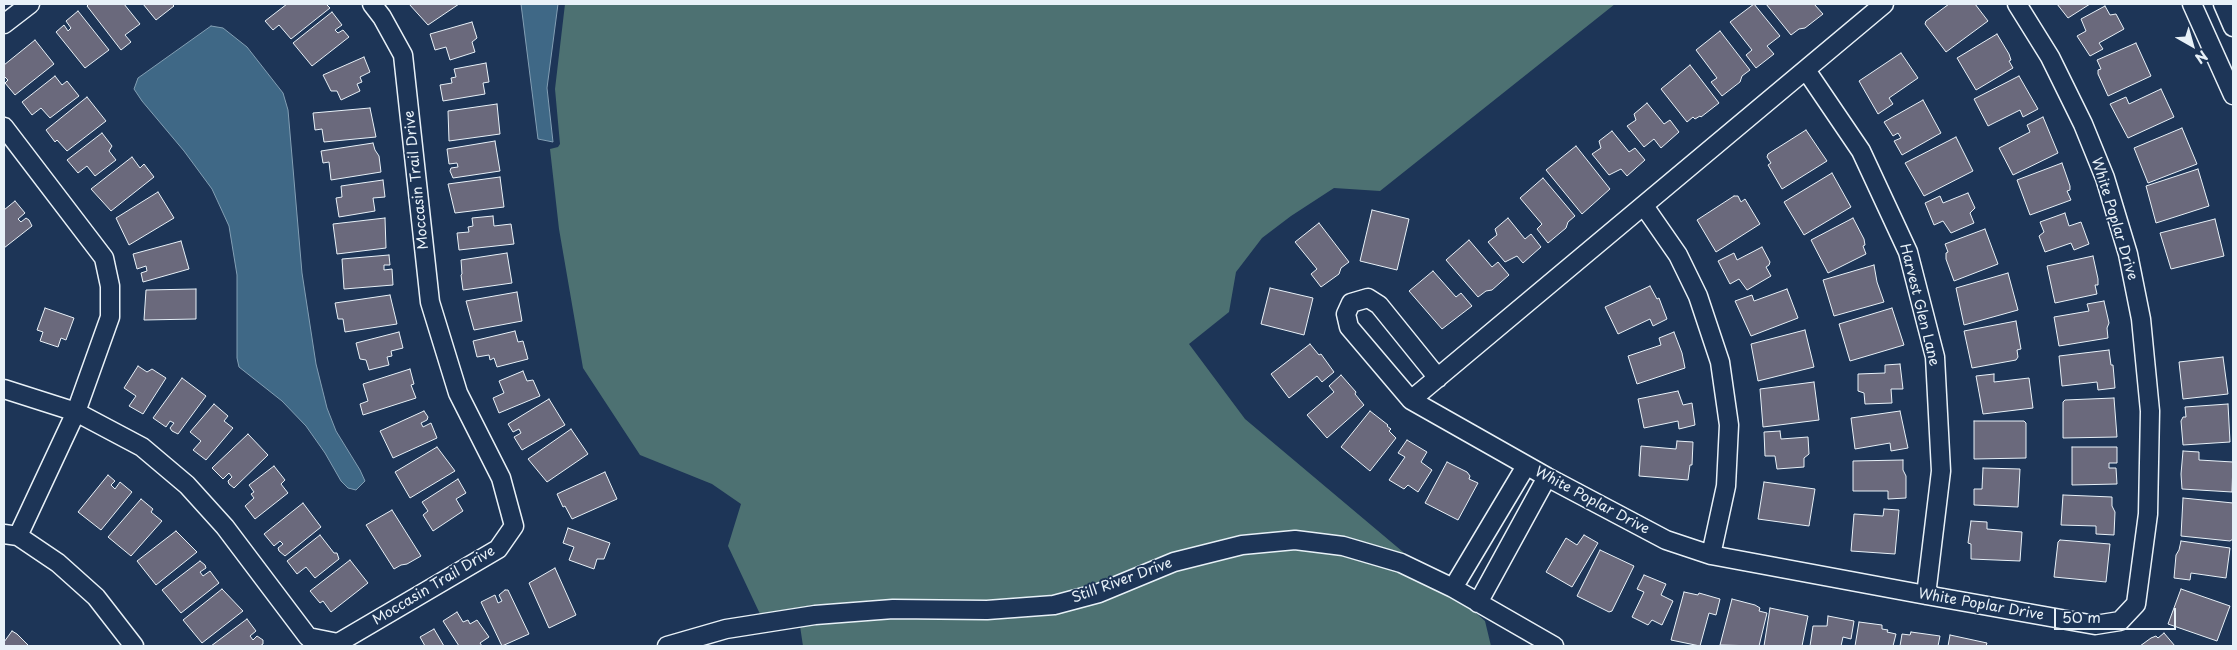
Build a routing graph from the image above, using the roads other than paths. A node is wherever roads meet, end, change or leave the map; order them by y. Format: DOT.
graph roads {
  1 [pos="30,4"];
  2 [pos="372,4"];
  3 [pos="1884,4"];
  4 [pos="2017,4"];
  5 [pos="2192,4"];
  6 [pos="2223,4"];
  7 [pos="4,24"];
  8 [pos="2233,27"];
  9 [pos="1806,70"];
  10 [pos="2229,74"];
  11 [pos="2233,95"];
  12 [pos="4,127"];
  13 [pos="1644,206"];
  14 [pos="1438,378"];
  15 [pos="4,389"];
  16 [pos="1411,400"];
  17 [pos="76,412"];
  18 [pos="1526,466"];
  19 [pos="1547,477"];
  20 [pos="1485,534"];
  21 [pos="11,535"];
  22 [pos="1509,547"];
  23 [pos="1711,555"];
  24 [pos="1453,588"];
  25 [pos="1926,595"];
  26 [pos="1478,603"];
  27 [pos="134,646"];
  28 [pos="667,646"];
  29 [pos="1554,646"];
  1 -- 7 [label="street"];
  2 -- 17 [label="street, Moccasin Trail Drive"];
  3 -- 9 [label="street"];
  4 -- 25 [label="street, White Poplar Drive"];
  5 -- 10 [label="street"];
  6 -- 8 [label="street"];
  9 -- 13 [label="street"];
  9 -- 25 [label="street, Harvest Glen Lane"];
  10 -- 11 [label="street"];
  12 -- 17 [label="street"];
  13 -- 14 [label="street"];
  13 -- 23 [label="street"];
  14 -- 16 [label="street"];
  14 -- 16 [label="street, White Poplar Drive"];
  15 -- 17 [label="street, Moccasin Trail Drive"];
  16 -- 18 [label="street, White Poplar Drive"];
  17 -- 21 [label="street"];
  18 -- 19 [label="street, White Poplar Drive"];
  18 -- 20 [label="street"];
  19 -- 22 [label="street"];
  19 -- 23 [label="street, White Poplar Drive"];
  20 -- 22 [label="street"];
  20 -- 24 [label="street"];
  21 -- 27 [label="street"];
  22 -- 26 [label="street"];
  23 -- 25 [label="street, White Poplar Drive"];
  24 -- 26 [label="street, Still River Drive"];
  24 -- 28 [label="street, Still River Drive"];
  26 -- 29 [label="street, Still River Drive"];
}
